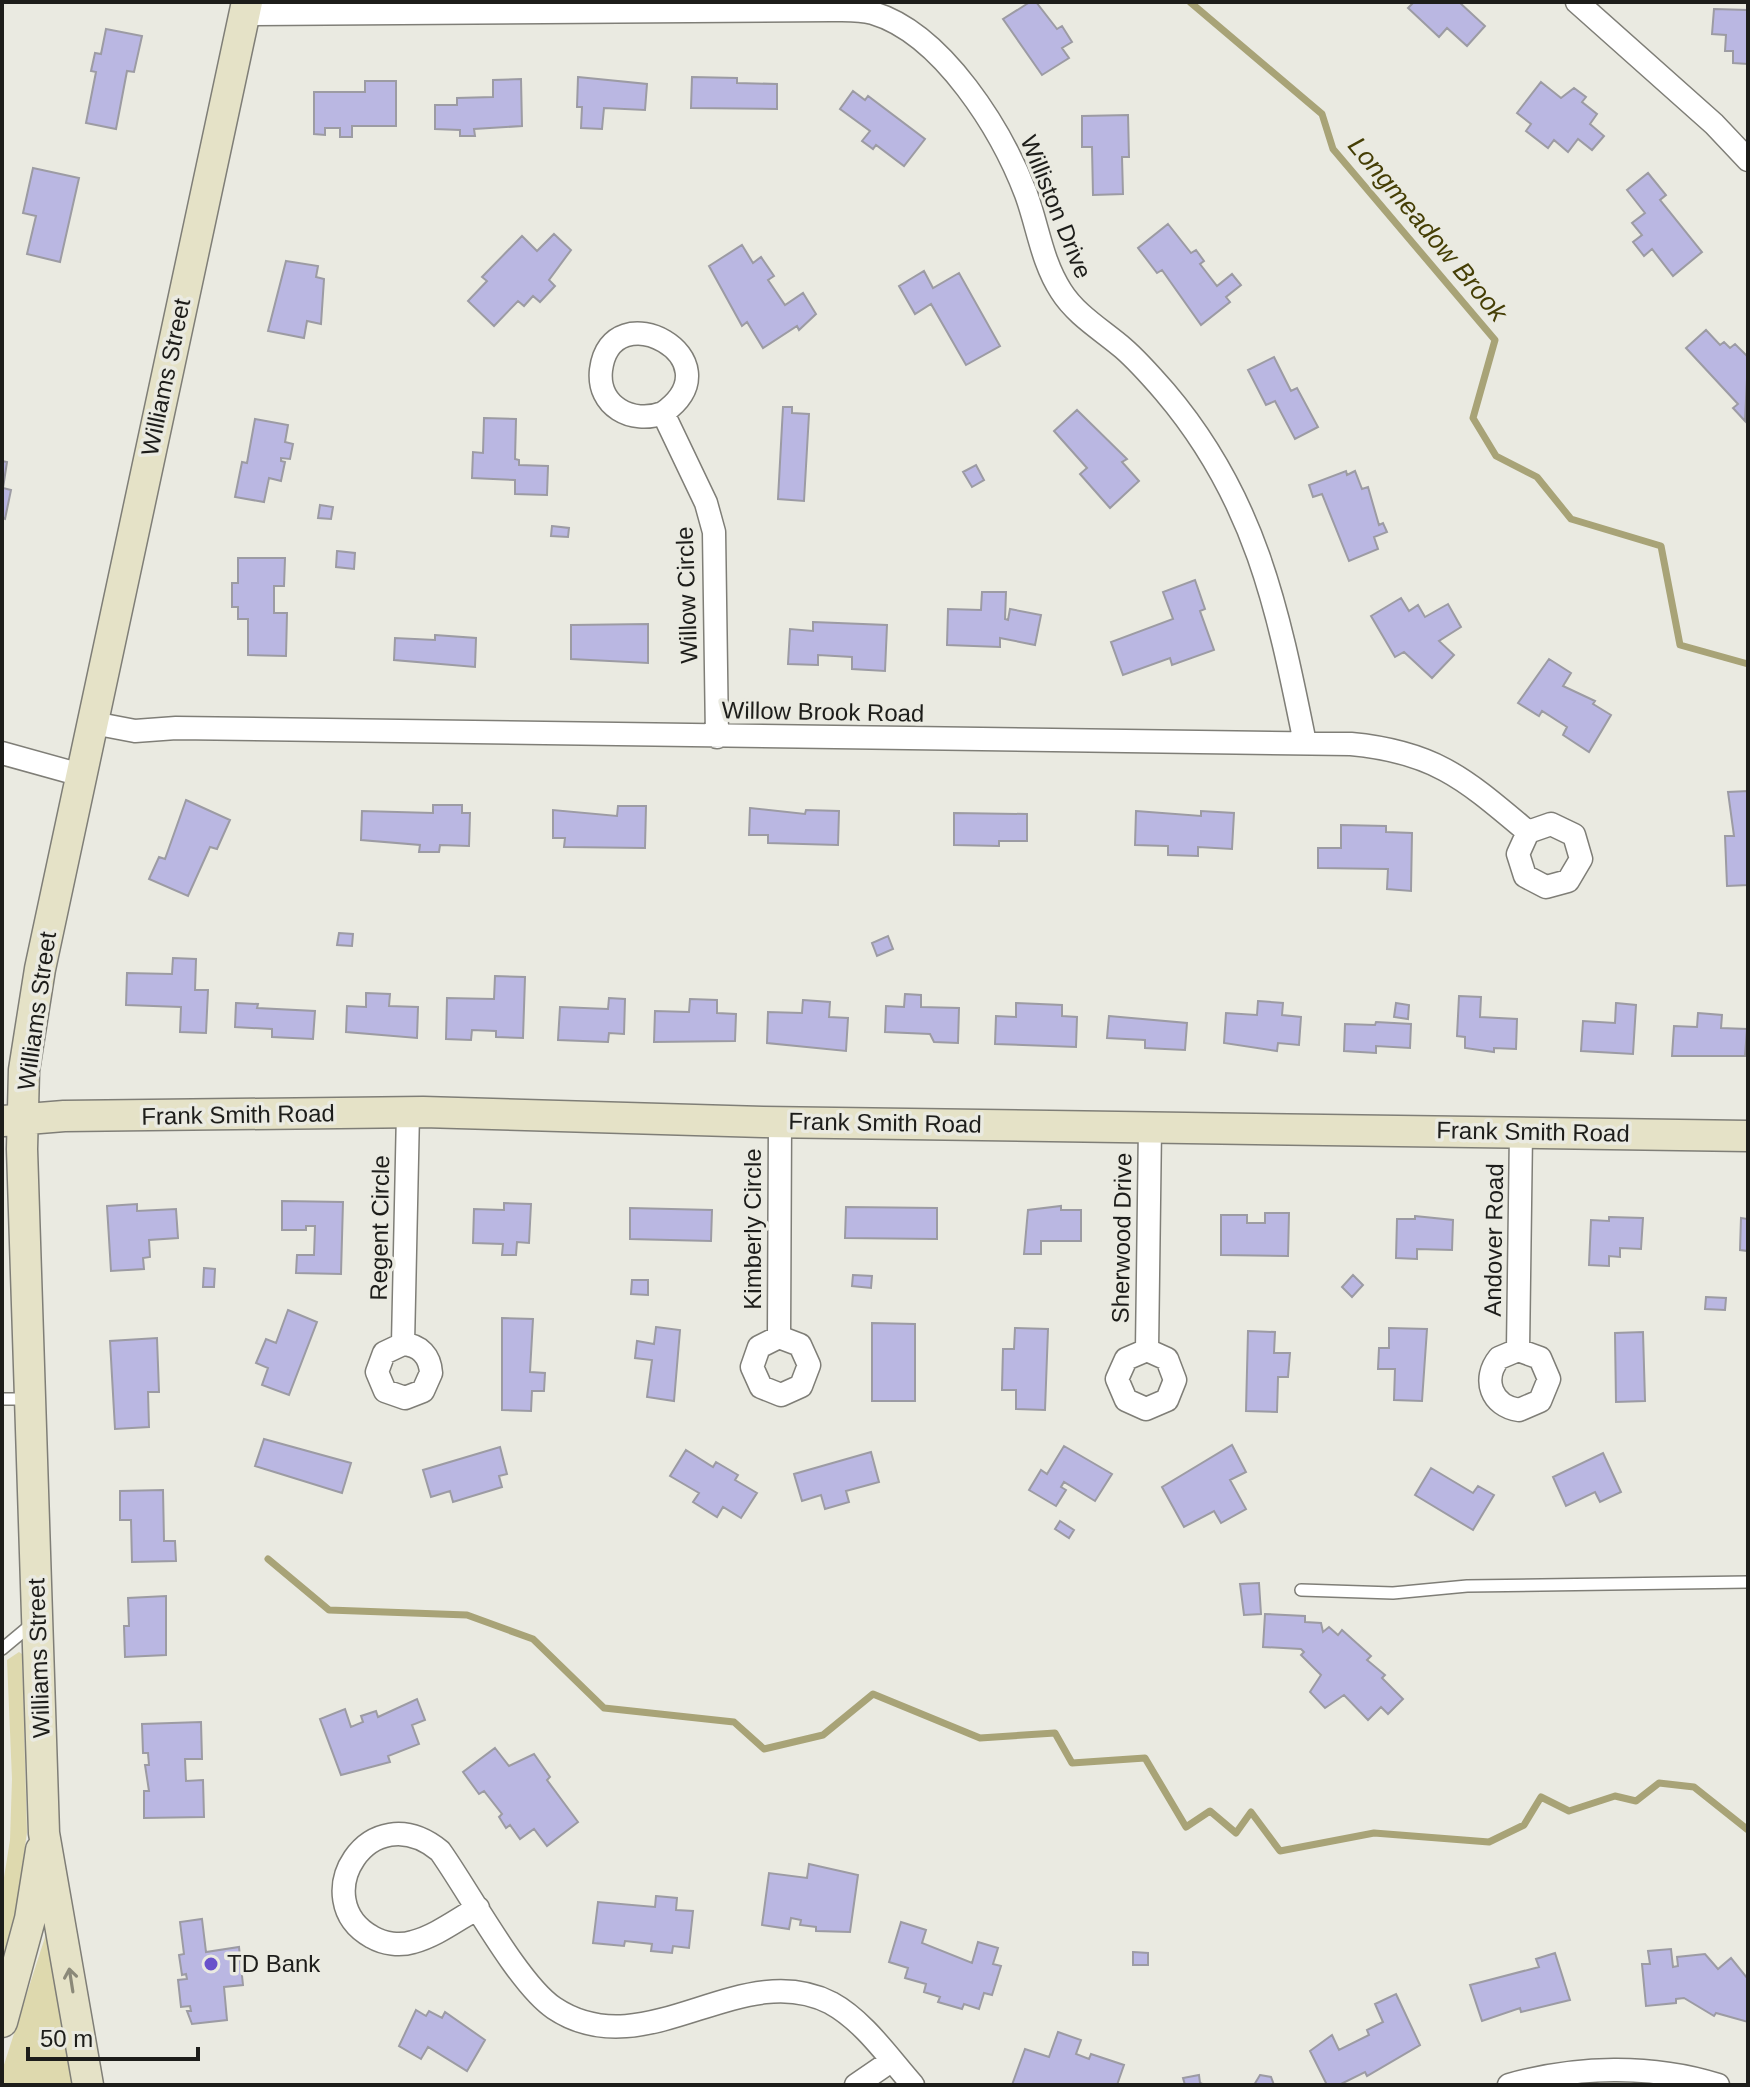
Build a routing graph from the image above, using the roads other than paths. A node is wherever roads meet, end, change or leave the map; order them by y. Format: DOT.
graph roads {
  1 [pos="1577,2"];
  2 [pos="246,8"];
  3 [pos="873,8"];
  4 [pos="1603,10"];
  5 [pos="1748,160"];
  6 [pos="663,413"];
  7 [pos="93,723"];
  8 [pos="717,737"];
  9 [pos="1305,743"];
  10 [pos="2,753"];
  11 [pos="81,775"];
  12 [pos="1528,832"];
  13 [pos="408,1112"];
  14 [pos="12,1120"];
  15 [pos="780,1122"];
  16 [pos="1150,1126"];
  17 [pos="1521,1132"];
  18 [pos="1748,1136"];
  19 [pos="779,1337"];
  20 [pos="403,1344"];
  21 [pos="1147,1350"];
  22 [pos="1518,1350"];
  23 [pos="16,1399"];
  24 [pos="1748,1582"];
  25 [pos="1301,1590"];
  26 [pos="38,1619"];
  27 [pos="2,1649"];
  28 [pos="44,1833"];
  29 [pos="478,1908"];
  30 [pos="2,2022"];
  31 [pos="891,2061"];
  32 [pos="88,2085"];
  33 [pos="856,2085"];
  34 [pos="913,2085"];
  35 [pos="1509,2085"];
  36 [pos="1718,2085"];
  1 -- 4 [label="street"];
  2 -- 3 [label="street, Williston Drive"];
  2 -- 7 [label="main road, Williams Street"];
  3 -- 9 [label="street, Williston Drive"];
  4 -- 5 [label="street"];
  6 -- 8 [label="street, Willow Circle"];
  7 -- 8 [label="street, Willow Brook Road"];
  7 -- 11 [label="main road, Williams Street"];
  8 -- 9 [label="street, Willow Brook Road"];
  9 -- 12 [label="street, Willow Brook Road"];
  10 -- 11 [label="street"];
  11 -- 14 [label="main road, Williams Street"];
  13 -- 14 [label="main road, Frank Smith Road"];
  13 -- 15 [label="main road, Frank Smith Road"];
  13 -- 20 [label="street, Regent Circle"];
  14 -- 23 [label="main road, Williams Street"];
  15 -- 16 [label="main road, Frank Smith Road"];
  15 -- 19 [label="street, Kimberly Circle"];
  16 -- 17 [label="main road, Frank Smith Road"];
  16 -- 21 [label="street, Sherwood Drive"];
  17 -- 18 [label="main road, Frank Smith Road"];
  17 -- 22 [label="street, Andover Road"];
  23 -- 26 [label="main road, Williams Street"];
  24 -- 25 [label="lane"];
  26 -- 27 [label="lane"];
  26 -- 28 [label="main road, Williams Street"];
  28 -- 30 [label="main road"];
  32 -- 28 [label="main road, Williams Street, one-way"];
  29 -- 29 [label="street"];
  29 -- 31 [label="street"];
  31 -- 33 [label="street"];
  31 -- 34 [label="street"];
  35 -- 36 [label="street"];
}
